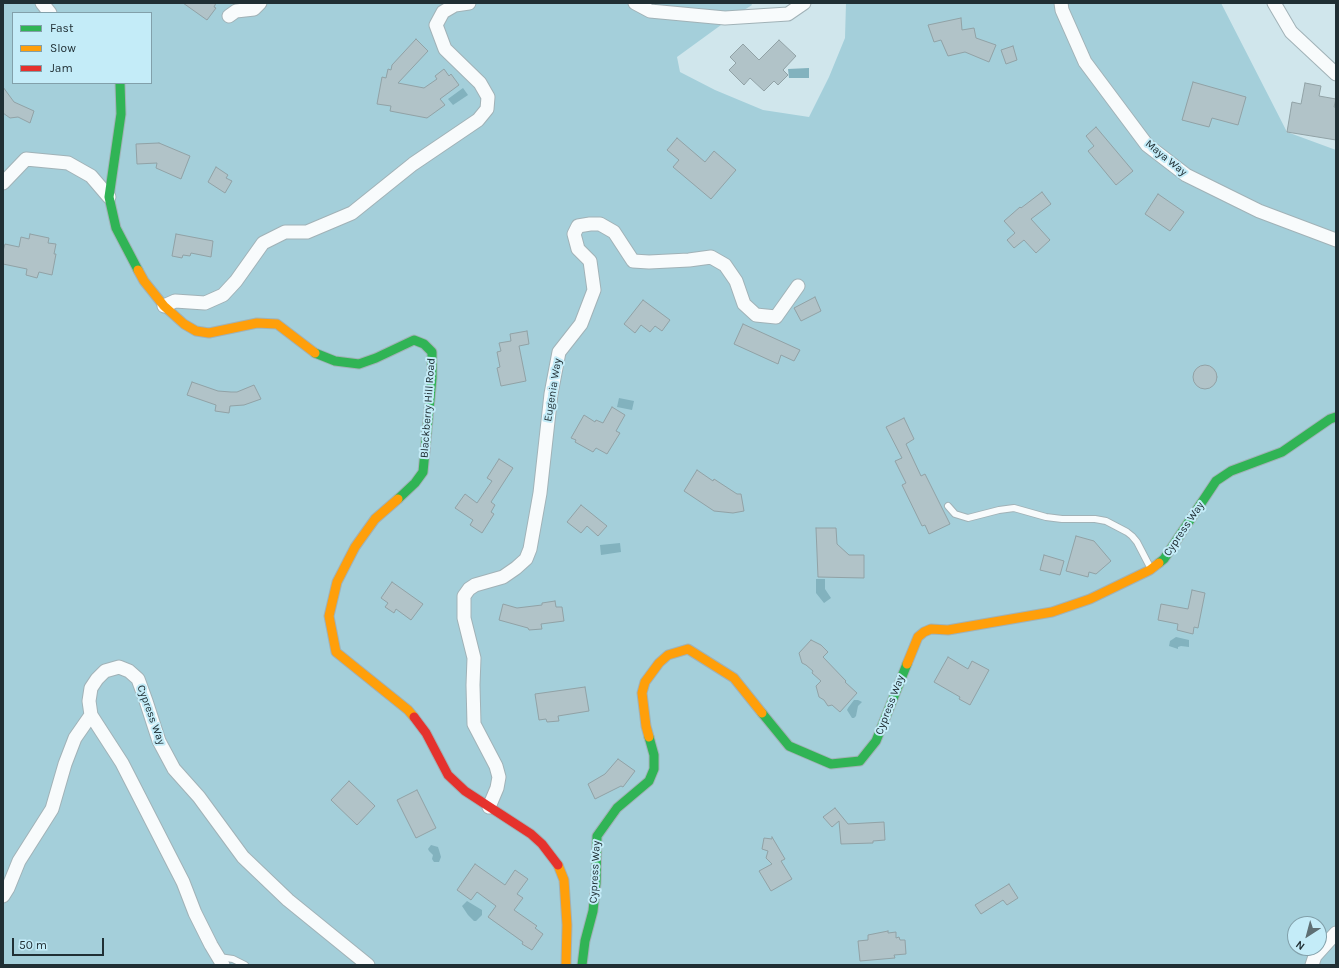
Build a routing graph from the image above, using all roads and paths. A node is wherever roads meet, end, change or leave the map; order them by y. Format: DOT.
graph roads {
  1 [pos="42,3"];
  2 [pos="260,3"];
  3 [pos="469,3"];
  4 [pos="635,3"];
  5 [pos="804,3"];
  6 [pos="1061,3"];
  7 [pos="1274,3"];
  8 [pos="49,12"];
  9 [pos="229,16"];
  10 [pos="1336,74"];
  11 [pos="120,84"];
  12 [pos="3,183"];
  13 [pos="109,197"];
  14 [pos="1336,240"];
  15 [pos="798,286"];
  16 [pos="164,306"];
  17 [pos="1336,417"];
  18 [pos="948,506"];
  19 [pos="1151,569"];
  20 [pos="91,715"];
  21 [pos="489,807"];
  22 [pos="3,896"];
  23 [pos="1336,933"];
  24 [pos="221,961"];
  25 [pos="246,965"];
  26 [pos="368,965"];
  27 [pos="566,965"];
  28 [pos="582,965"];
  29 [pos="1312,965"];
  1 -- 8 [label="street"];
  2 -- 9 [label="street"];
  3 -- 16 [label="street"];
  4 -- 5 [label="street"];
  6 -- 14 [label="street, Maya Way"];
  7 -- 10 [label="street"];
  11 -- 13 [label="street, Blackberry Hill Road"];
  12 -- 13 [label="street"];
  13 -- 16 [label="street, Blackberry Hill Road"];
  15 -- 21 [label="street, Eugenia Way"];
  16 -- 21 [label="street, Blackberry Hill Road"];
  17 -- 19 [label="street, Cypress Way"];
  18 -- 19 [label="lane"];
  19 -- 28 [label="street, Cypress Way"];
  20 -- 22 [label="street"];
  20 -- 24 [label="street, Cypress Way"];
  20 -- 26 [label="street, Cypress Way"];
  21 -- 27 [label="street, Blackberry Hill Road"];
  23 -- 29 [label="street"];
  24 -- 25 [label="lane"];
}
